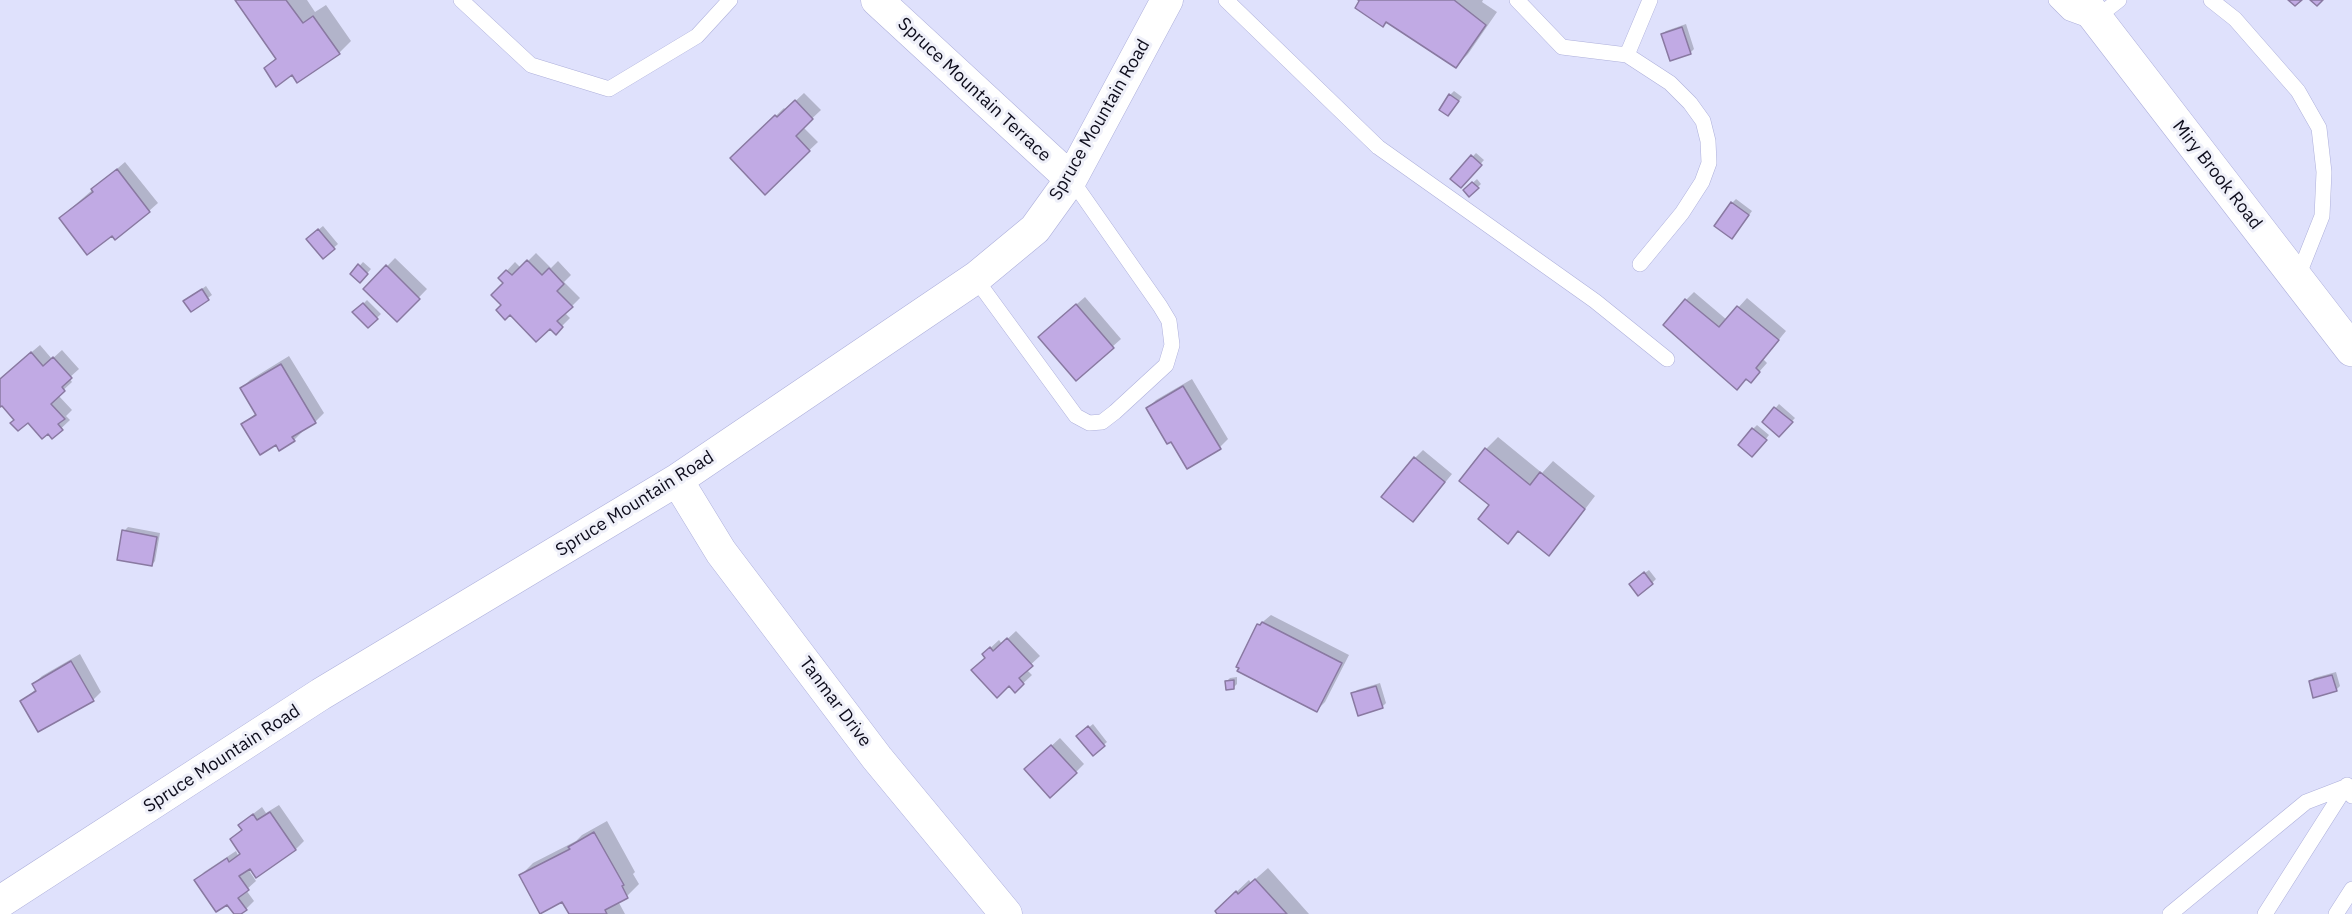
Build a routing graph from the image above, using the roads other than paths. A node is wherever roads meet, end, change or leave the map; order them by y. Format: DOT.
graph roads {
  1 [pos="461,0"];
  2 [pos="730,0"];
  3 [pos="877,0"];
  4 [pos="1167,0"];
  5 [pos="1226,0"];
  6 [pos="1517,0"];
  7 [pos="1650,0"];
  8 [pos="2056,0"];
  9 [pos="2211,0"];
  10 [pos="2100,11"];
  11 [pos="1627,55"];
  12 [pos="1071,179"];
  13 [pos="1640,264"];
  14 [pos="975,278"];
  15 [pos="2297,279"];
  16 [pos="2352,350"];
  17 [pos="1667,359"];
  18 [pos="677,480"];
  19 [pos="2350,788"];
  20 [pos="2352,889"];
  21 [pos="0,902"];
  22 [pos="1006,914"];
  23 [pos="2170,914"];
  24 [pos="2265,914"];
  25 [pos="2336,914"];
  1 -- 2 [label="lane"];
  3 -- 12 [label="street, Spruce Mountain Terrace"];
  4 -- 12 [label="street, Spruce Mountain Road"];
  5 -- 17 [label="lane"];
  6 -- 11 [label="lane"];
  7 -- 11 [label="lane"];
  8 -- 10 [label="lane"];
  9 -- 15 [label="lane"];
  10 -- 15 [label="main road, Miry Brook Road"];
  11 -- 13 [label="lane"];
  12 -- 14 [label="street, Spruce Mountain Road"];
  12 -- 14 [label="lane"];
  14 -- 18 [label="street, Spruce Mountain Road"];
  15 -- 16 [label="main road, Miry Brook Road"];
  18 -- 21 [label="street, Spruce Mountain Road"];
  18 -- 22 [label="street, Tanmar Drive"];
  19 -- 23 [label="lane"];
  19 -- 24 [label="lane"];
  20 -- 25 [label="lane"];
}
